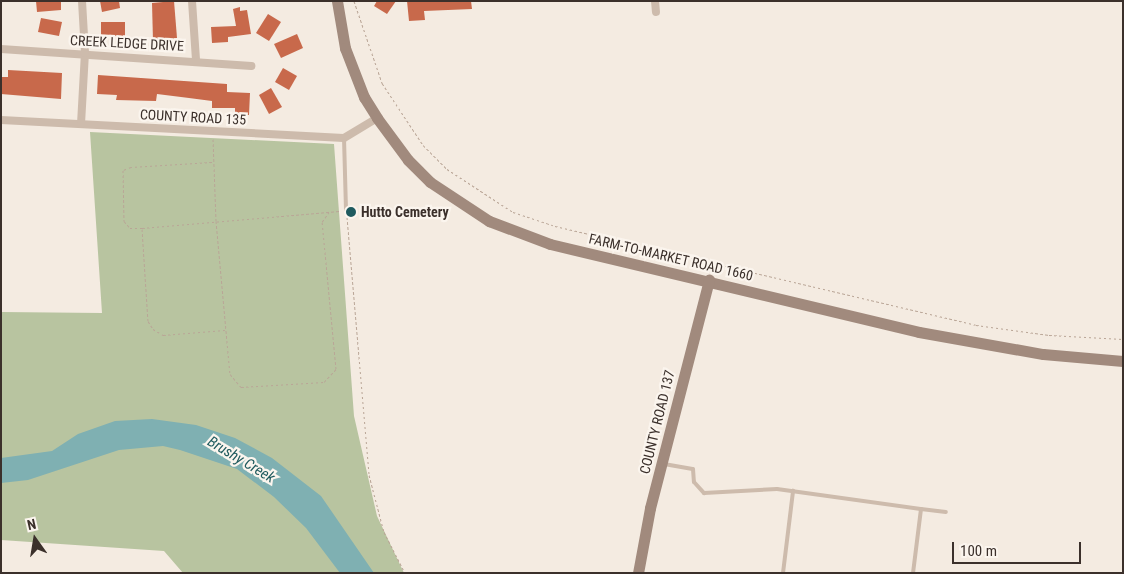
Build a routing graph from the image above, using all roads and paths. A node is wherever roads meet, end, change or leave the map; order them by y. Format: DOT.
graph roads {
  1 [pos="82,1"];
  2 [pos="192,1"];
  3 [pos="338,1"];
  4 [pos="354,1"];
  5 [pos="655,1"];
  6 [pos="656,12"];
  7 [pos="1,49"];
  8 [pos="85,54"];
  9 [pos="196,60"];
  10 [pos="251,66"];
  11 [pos="377,118"];
  12 [pos="1,120"];
  13 [pos="81,124"];
  14 [pos="213,130"];
  15 [pos="344,138"];
  16 [pos="212,162"];
  17 [pos="346,210"];
  18 [pos="330,212"];
  19 [pos="216,221"];
  20 [pos="142,228"];
  21 [pos="709,280"];
  22 [pos="225,330"];
  23 [pos="1123,339"];
  24 [pos="1123,361"];
  25 [pos="662,464"];
  26 [pos="793,491"];
  27 [pos="921,509"];
  28 [pos="946,512"];
  29 [pos="405,573"];
  30 [pos="638,573"];
  31 [pos="783,573"];
  32 [pos="913,573"];
  1 -- 8 [label="street"];
  2 -- 9 [label="street"];
  3 -- 11 [label="main road, FARM-TO-MARKET ROAD 1660"];
  4 -- 23 [label="path"];
  5 -- 6 [label="street"];
  7 -- 8 [label="street, CREEK LEDGE DRIVE"];
  8 -- 9 [label="street, CREEK LEDGE DRIVE"];
  8 -- 13 [label="street"];
  9 -- 10 [label="street, CREEK LEDGE DRIVE"];
  11 -- 15 [label="street"];
  11 -- 21 [label="main road, FARM-TO-MARKET ROAD 1660"];
  12 -- 13 [label="street, COUNTY ROAD 135"];
  13 -- 14 [label="street, COUNTY ROAD 135"];
  14 -- 15 [label="street, COUNTY ROAD 135"];
  14 -- 16 [label="path"];
  15 -- 17 [label="lane"];
  16 -- 19 [label="path"];
  16 -- 20 [label="path"];
  17 -- 18 [label="path"];
  17 -- 29 [label="path"];
  18 -- 19 [label="path"];
  18 -- 22 [label="path"];
  19 -- 20 [label="path"];
  19 -- 22 [label="path"];
  20 -- 22 [label="path"];
  21 -- 24 [label="main road, FARM-TO-MARKET ROAD 1660"];
  21 -- 25 [label="main road, COUNTY ROAD 137"];
  25 -- 26 [label="lane"];
  25 -- 30 [label="main road, COUNTY ROAD 137"];
  26 -- 27 [label="lane"];
  26 -- 31 [label="lane"];
  27 -- 28 [label="lane"];
  27 -- 32 [label="lane"];
}
